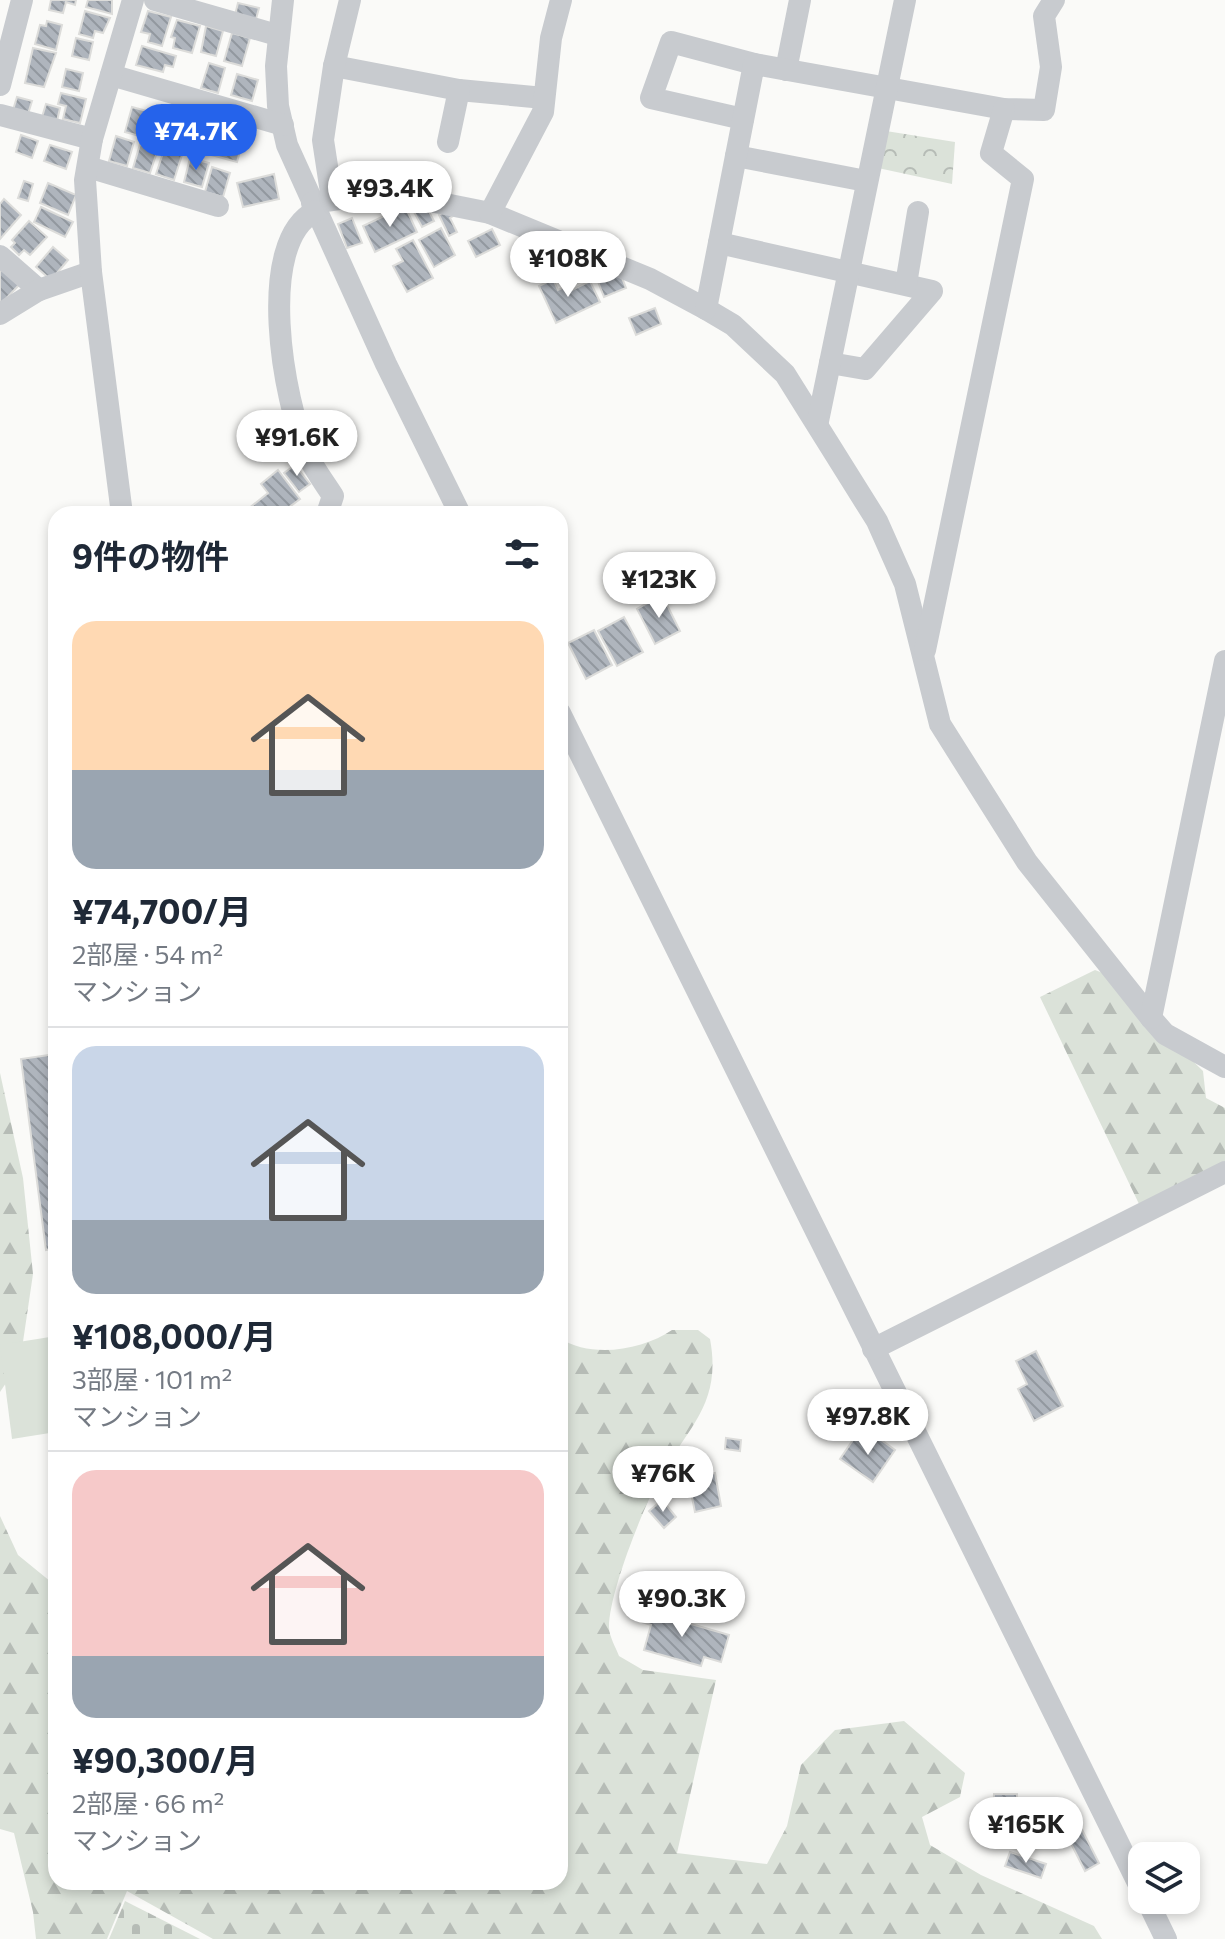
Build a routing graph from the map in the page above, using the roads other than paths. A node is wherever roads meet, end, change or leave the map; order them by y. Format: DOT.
graph roads {
  1 [pos="22,0"];
  2 [pos="133,0"];
  3 [pos="155,0"];
  4 [pos="283,0"];
  5 [pos="350,0"];
  6 [pos="561,0"];
  7 [pos="800,0"];
  8 [pos="905,0"];
  9 [pos="1054,0"];
  10 [pos="277,35"];
  11 [pos="5,46"];
  12 [pos="754,64"];
  13 [pos="334,66"];
  14 [pos="786,70"];
  15 [pos="111,75"];
  16 [pos="0,85"];
  17 [pos="884,89"];
  18 [pos="459,90"];
  19 [pos="544,98"];
  20 [pos="1004,109"];
  21 [pos="0,115"];
  22 [pos="743,119"];
  23 [pos="283,125"];
  24 [pos="92,139"];
  25 [pos="448,142"];
  26 [pos="736,156"];
  27 [pos="88,167"];
  28 [pos="866,181"];
  29 [pos="320,204"];
  30 [pos="218,206"];
  31 [pos="918,212"];
  32 [pos="490,213"];
  33 [pos="719,243"];
  34 [pos="0,256"];
  35 [pos="848,270"];
  36 [pos="91,272"];
  37 [pos="906,284"];
  38 [pos="39,290"];
  39 [pos="706,309"];
  40 [pos="0,314"];
  41 [pos="830,363"];
  42 [pos="818,421"];
  43 [pos="121,506"];
  44 [pos="330,506"];
  45 [pos="456,506"];
  46 [pos="924,655"];
  47 [pos="1225,661"];
  48 [pos="568,729"];
  49 [pos="1151,1018"];
  50 [pos="1225,1067"];
  51 [pos="1225,1172"];
  52 [pos="873,1349"];
  53 [pos="1128,1863"];
  54 [pos="1154,1914"];
  55 [pos="1166,1939"];
  1 -- 11 [label="street"];
  2 -- 15 [label="street"];
  3 -- 10 [label="street"];
  4 -- 10 [label="street"];
  5 -- 13 [label="street"];
  6 -- 19 [label="street"];
  7 -- 14 [label="street"];
  8 -- 17 [label="street"];
  9 -- 20 [label="street"];
  10 -- 23 [label="street"];
  11 -- 16 [label="street"];
  12 -- 14 [label="street"];
  12 -- 22 [label="street"];
  12 -- 22 [label="street"];
  13 -- 18 [label="street"];
  13 -- 29 [label="street"];
  14 -- 17 [label="street"];
  15 -- 23 [label="street"];
  15 -- 24 [label="street"];
  17 -- 20 [label="street"];
  17 -- 28 [label="street"];
  18 -- 19 [label="street"];
  18 -- 25 [label="street"];
  19 -- 32 [label="street"];
  20 -- 46 [label="street"];
  21 -- 24 [label="street"];
  22 -- 26 [label="street"];
  23 -- 29 [label="street"];
  24 -- 27 [label="street"];
  26 -- 28 [label="street"];
  26 -- 33 [label="street"];
  27 -- 30 [label="street"];
  27 -- 36 [label="street"];
  28 -- 35 [label="street"];
  29 -- 32 [label="street"];
  29 -- 44 [label="street"];
  29 -- 45 [label="street"];
  31 -- 37 [label="street"];
  32 -- 39 [label="street"];
  33 -- 35 [label="street"];
  33 -- 39 [label="street"];
  34 -- 38 [label="street"];
  35 -- 37 [label="street"];
  35 -- 41 [label="street"];
  36 -- 38 [label="street"];
  36 -- 43 [label="street"];
  37 -- 41 [label="street"];
  38 -- 40 [label="street"];
  39 -- 42 [label="street"];
  41 -- 42 [label="street"];
  42 -- 46 [label="street"];
  46 -- 49 [label="street"];
  47 -- 49 [label="street"];
  48 -- 52 [label="street"];
  49 -- 50 [label="street"];
  51 -- 52 [label="street"];
  52 -- 53 [label="street"];
  54 -- 55 [label="street"];
}
